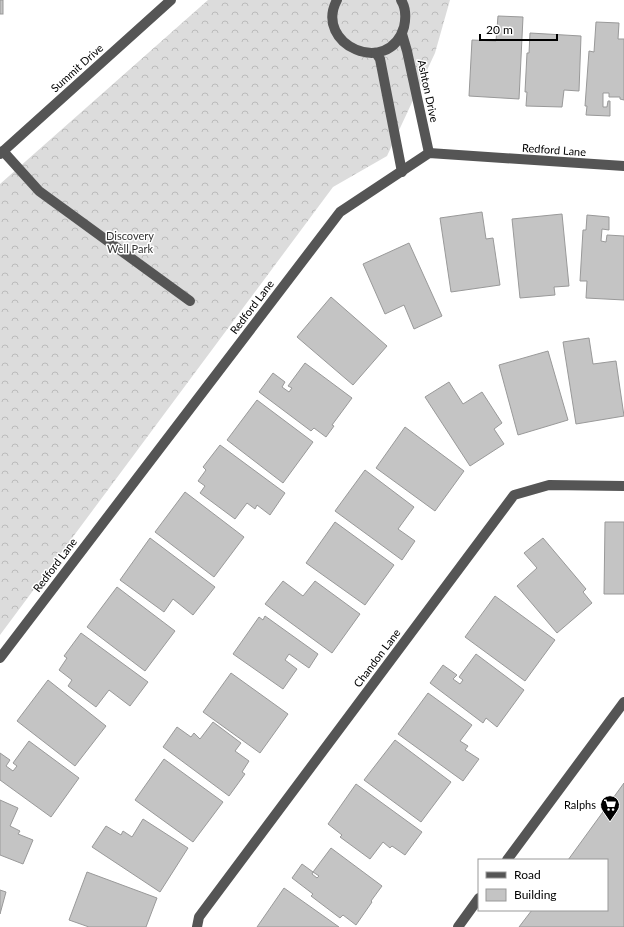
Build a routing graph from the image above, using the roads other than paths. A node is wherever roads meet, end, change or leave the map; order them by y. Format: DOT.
graph roads {
  1 [pos="171,0"];
  2 [pos="401,0"];
  3 [pos="333,2"];
  4 [pos="402,34"];
  5 [pos="376,52"];
  6 [pos="2,152"];
  7 [pos="429,154"];
  8 [pos="624,166"];
  9 [pos="402,172"];
  10 [pos="190,301"];
  11 [pos="624,486"];
  12 [pos="0,658"];
  13 [pos="624,702"];
  14 [pos="508,859"];
  15 [pos="478,899"];
  16 [pos="197,927"];
  17 [pos="458,927"];
  1 -- 6 [label="street, Summit Drive"];
  2 -- 4 [label="street, Ashton Drive"];
  3 -- 5 [label="street"];
  4 -- 5 [label="street"];
  4 -- 7 [label="street, Ashton Drive"];
  5 -- 9 [label="street"];
  6 -- 10 [label="street"];
  7 -- 8 [label="street, Redford Lane"];
  7 -- 9 [label="street, Redford Lane"];
  9 -- 12 [label="street, Redford Lane"];
  11 -- 16 [label="street, Chandon Lane"];
  13 -- 14 [label="street"];
  15 -- 17 [label="street"];
}
